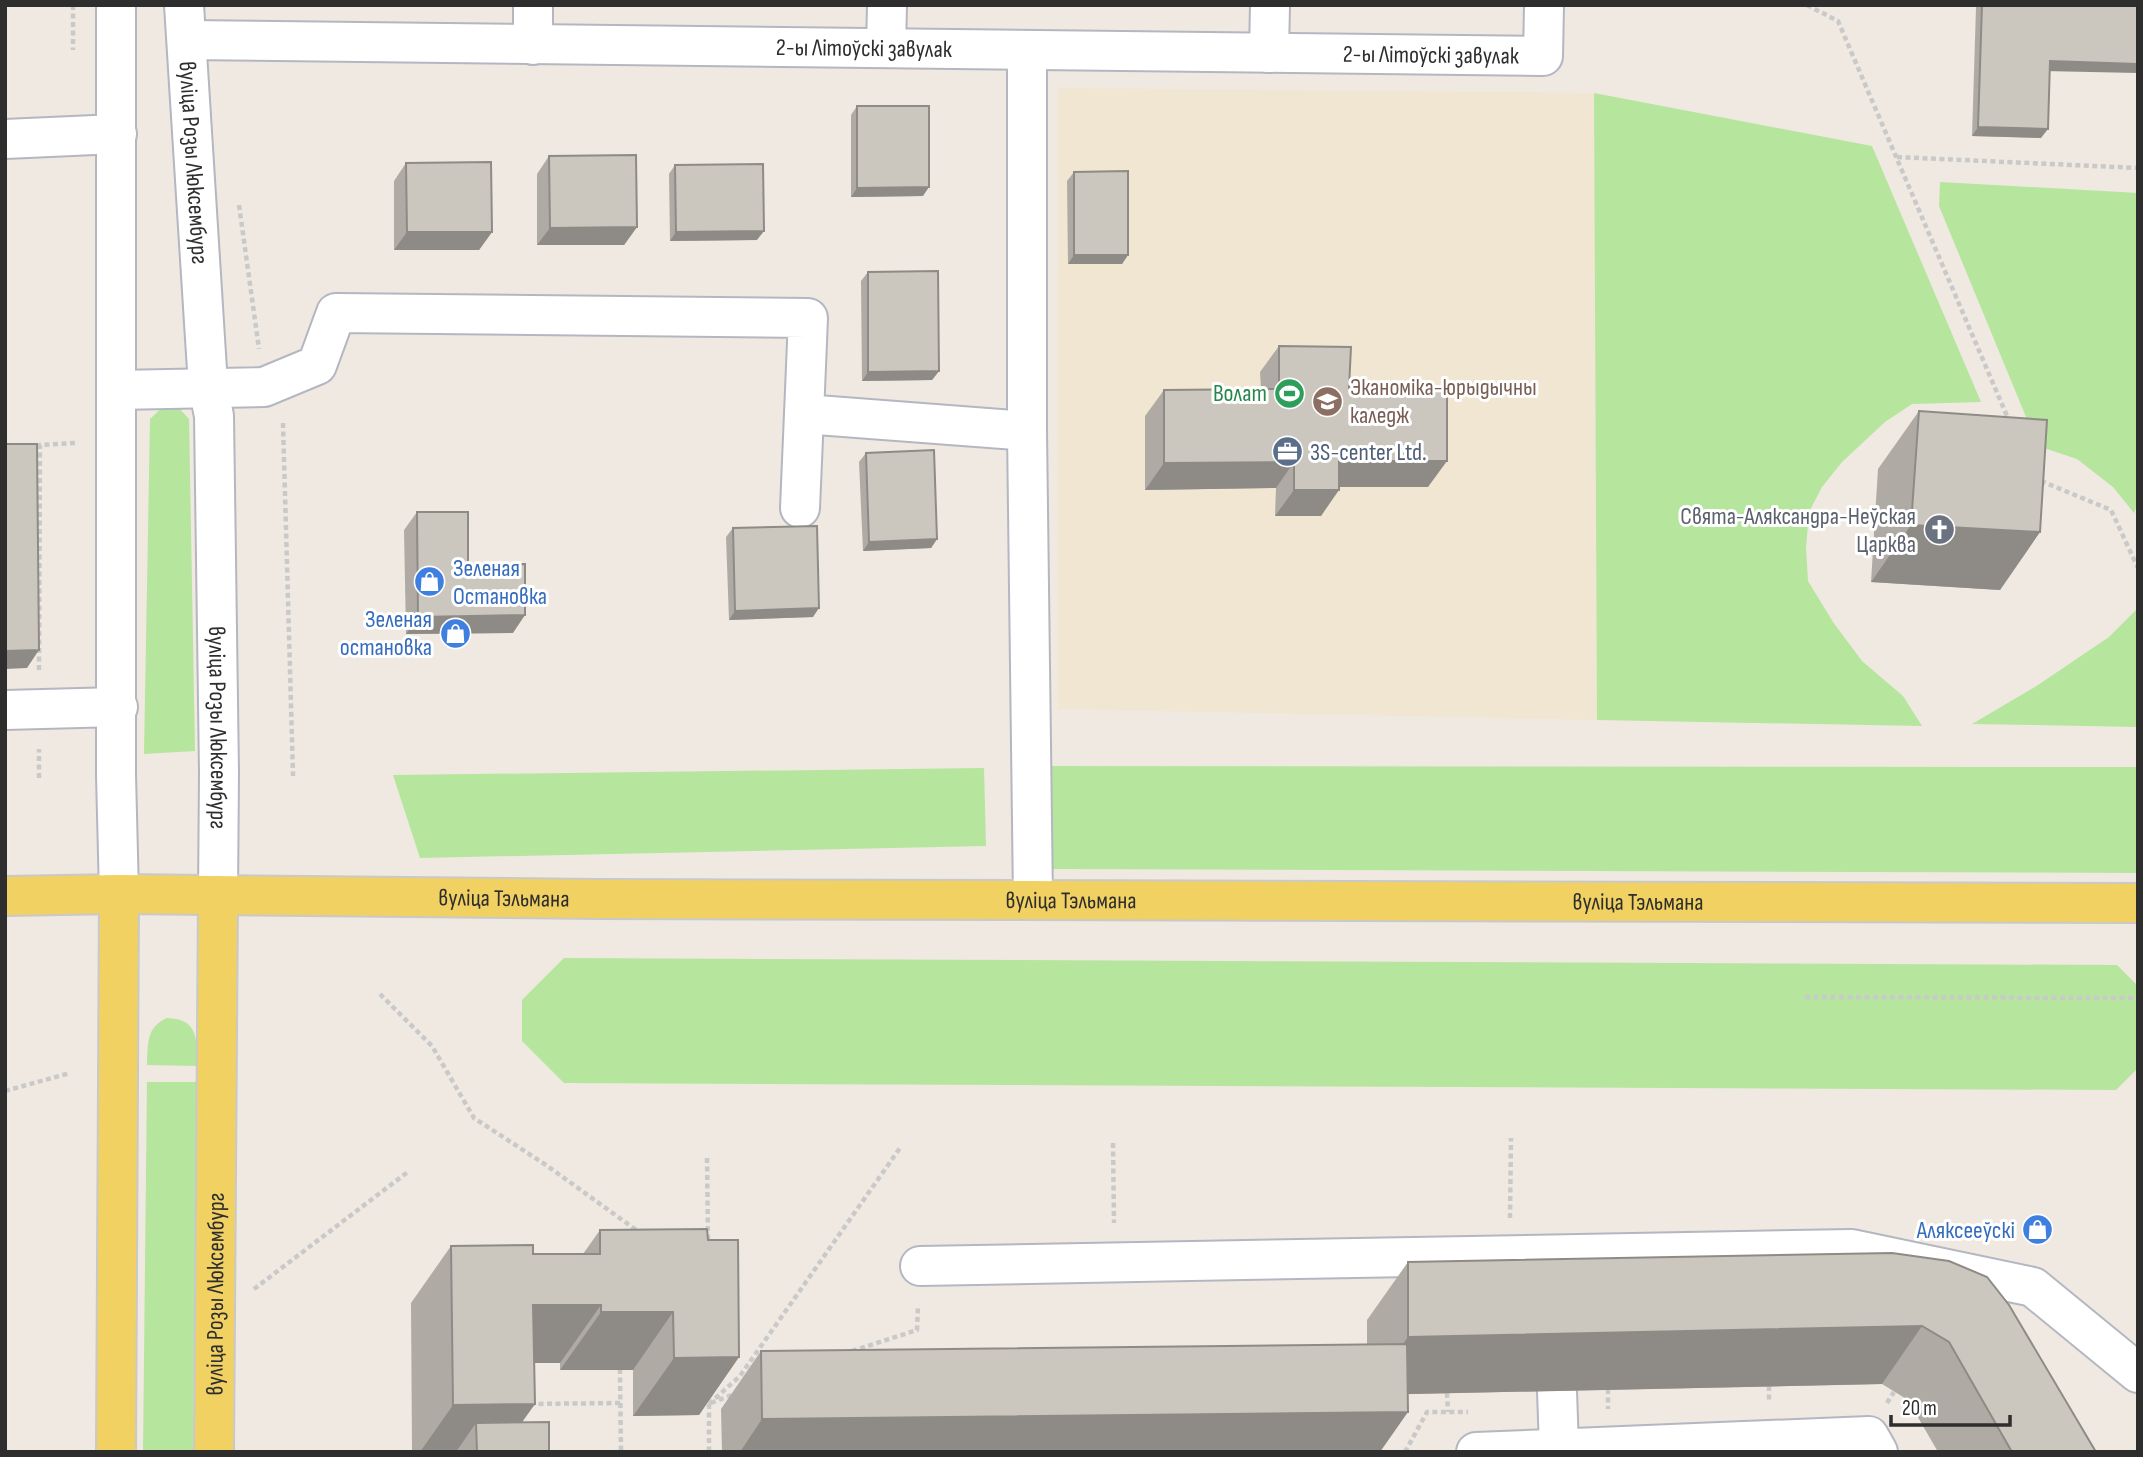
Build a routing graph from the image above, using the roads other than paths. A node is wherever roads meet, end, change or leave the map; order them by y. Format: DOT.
graph roads {
  1 [pos="116,5"];
  2 [pos="533,5"];
  3 [pos="887,5"];
  4 [pos="1270,5"];
  5 [pos="1544,5"];
  6 [pos="185,23"];
  7 [pos="533,45"];
  8 [pos="887,48"];
  9 [pos="1027,50"];
  10 [pos="1269,52"];
  11 [pos="117,134"];
  12 [pos="5,139"];
  13 [pos="208,386"];
  14 [pos="117,390"];
  15 [pos="804,414"];
  16 [pos="1027,432"];
  17 [pos="800,508"];
  18 [pos="118,707"];
  19 [pos="22,709"];
  20 [pos="118,894"];
  21 [pos="219,895"];
  22 [pos="5,896"];
  23 [pos="1033,900"];
  24 [pos="2138,904"];
  25 [pos="920,1266"];
  26 [pos="2138,1373"];
  27 [pos="1557,1391"];
  28 [pos="1559,1448"];
  29 [pos="116,1452"];
  30 [pos="214,1452"];
  31 [pos="1476,1452"];
  32 [pos="1878,1452"];
  1 -- 11 [label="street"];
  2 -- 7 [label="street"];
  3 -- 8 [label="street"];
  4 -- 10 [label="street"];
  5 -- 10 [label="street, 2-ы Літоўскі завулак"];
  6 -- 7 [label="street, 2-ы Літоўскі завулак"];
  6 -- 13 [label="street, вуліца Розы Люксембург"];
  7 -- 8 [label="street, 2-ы Літоўскі завулак"];
  8 -- 9 [label="street, 2-ы Літоўскі завулак"];
  9 -- 10 [label="street, 2-ы Літоўскі завулак"];
  9 -- 16 [label="street"];
  11 -- 12 [label="street"];
  11 -- 14 [label="street"];
  13 -- 14 [label="street"];
  13 -- 15 [label="street"];
  13 -- 21 [label="street, вуліца Розы Люксембург"];
  14 -- 18 [label="street"];
  15 -- 16 [label="street"];
  15 -- 17 [label="street"];
  16 -- 23 [label="street"];
  18 -- 19 [label="street"];
  18 -- 20 [label="street"];
  20 -- 21 [label="main road, вуліца Тэльмана"];
  20 -- 22 [label="main road, вуліца Тэльмана"];
  20 -- 29 [label="main road"];
  21 -- 23 [label="main road, вуліца Тэльмана"];
  21 -- 30 [label="main road, вуліца Розы Люксембург"];
  23 -- 24 [label="main road, вуліца Тэльмана"];
  25 -- 26 [label="street"];
  27 -- 28 [label="street"];
  28 -- 31 [label="street"];
  28 -- 32 [label="street"];
}
